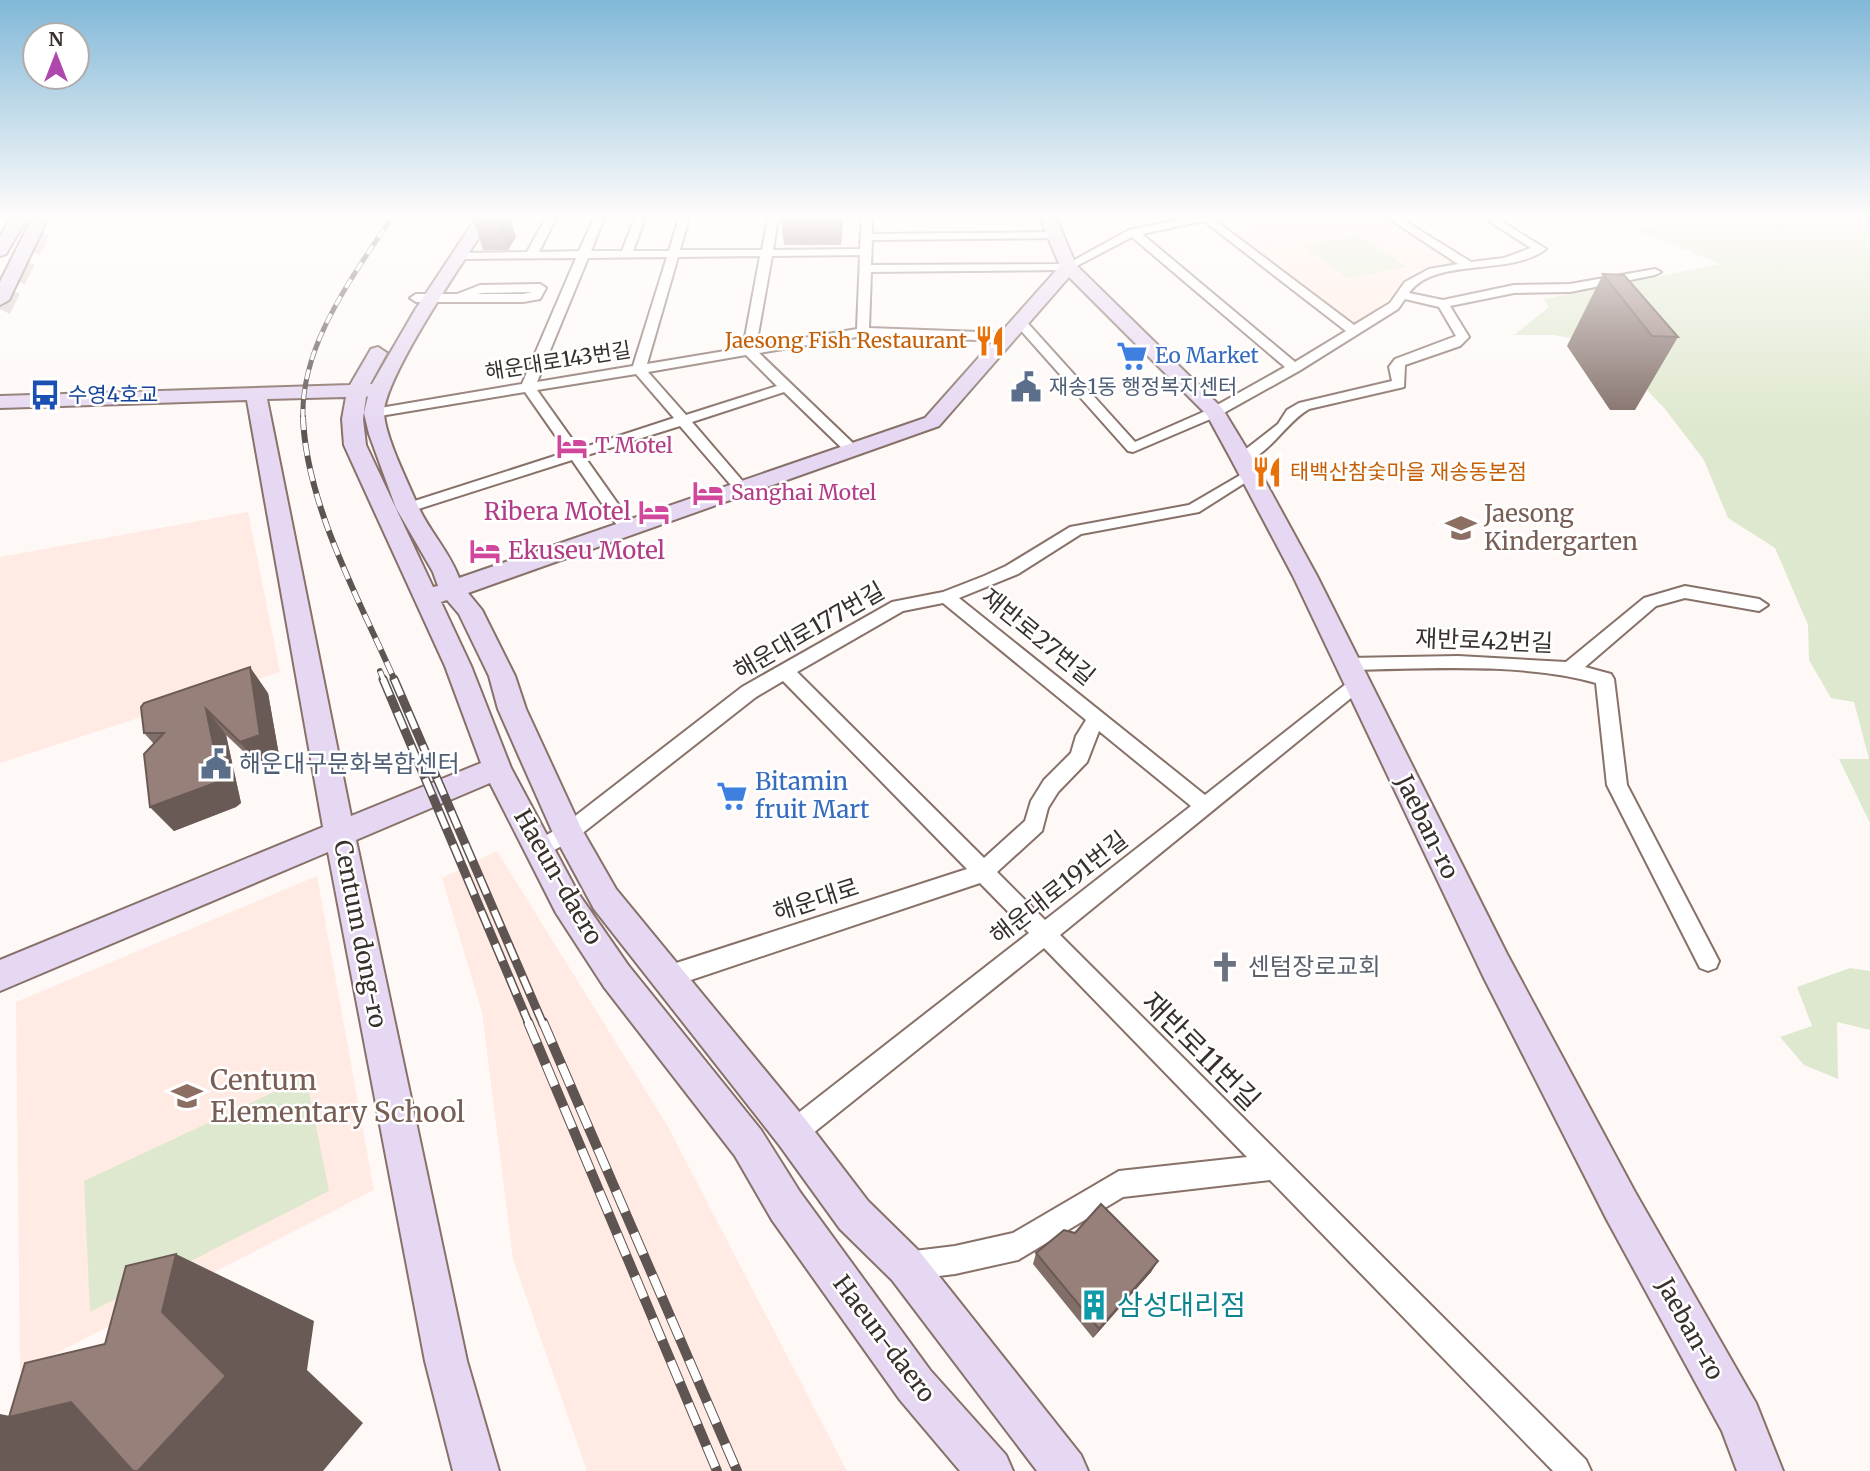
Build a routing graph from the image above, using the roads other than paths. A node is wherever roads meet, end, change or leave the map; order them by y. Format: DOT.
graph roads {
  1 [pos="429,287"];
  2 [pos="433,287"];
  3 [pos="569,287"];
  4 [pos="662,287"];
  5 [pos="760,287"];
  6 [pos="864,287"];
  7 [pos="1052,287"];
  8 [pos="1089,287"];
  9 [pos="1198,287"];
  10 [pos="1296,287"];
  11 [pos="1408,287"];
  12 [pos="1577,287"];
  13 [pos="1402,295"];
  14 [pos="461,297"];
  15 [pos="424,298"];
  16 [pos="1443,304"];
  17 [pos="1013,330"];
  18 [pos="1354,331"];
  19 [pos="863,332"];
  20 [pos="749,351"];
  21 [pos="373,360"];
  22 [pos="1294,368"];
  23 [pos="639,369"];
  24 [pos="528,387"];
  25 [pos="787,387"];
  26 [pos="368,390"];
  27 [pos="269,394"];
  28 [pos="63,400"];
  29 [pos="0,402"];
  30 [pos="1215,412"];
  31 [pos="374,413"];
  32 [pos="0,416"];
  33 [pos="683,420"];
  34 [pos="852,450"];
  35 [pos="576,454"];
  36 [pos="1246,466"];
  37 [pos="741,488"];
  38 [pos="407,508"];
  39 [pos="628,528"];
  40 [pos="439,594"];
  41 [pos="946,597"];
  42 [pos="1759,605"];
  43 [pos="1570,669"];
  44 [pos="786,672"];
  45 [pos="1353,674"];
  46 [pos="1097,718"];
  47 [pos="497,768"];
  48 [pos="1205,806"];
  49 [pos="340,836"];
  50 [pos="554,841"];
  51 [pos="982,873"];
  52 [pos="1042,934"];
  53 [pos="1708,961"];
  54 [pos="0,976"];
  55 [pos="667,977"];
  56 [pos="793,1133"];
  57 [pos="1273,1167"];
  58 [pos="906,1266"];
  59 [pos="476,1471"];
  60 [pos="990,1471"];
  61 [pos="1065,1471"];
  62 [pos="1575,1471"];
  63 [pos="1760,1471"];
  1 -- 15 [label="main road, Haeun-daero"];
  2 -- 15 [label="main road, Haeun-daero"];
  3 -- 24 [label="street"];
  4 -- 23 [label="street"];
  5 -- 20 [label="street"];
  6 -- 19 [label="street"];
  7 -- 17 [label="main road"];
  8 -- 30 [label="main road, Jaeban-ro"];
  9 -- 22 [label="street"];
  10 -- 18 [label="street"];
  11 -- 13 [label="street"];
  12 -- 16 [label="street"];
  13 -- 16 [label="street"];
  13 -- 18 [label="street"];
  14 -- 14 [label="street"];
  14 -- 15 [label="street"];
  15 -- 21 [label="main road, Haeun-daero"];
  15 -- 26 [label="main road, Haeun-daero"];
  16 -- 36 [label="street, 해운대로177번길"];
  17 -- 19 [label="street, 해운대로143번길"];
  17 -- 30 [label="street"];
  17 -- 34 [label="main road"];
  18 -- 22 [label="street"];
  19 -- 20 [label="street, 해운대로143번길"];
  20 -- 23 [label="street, 해운대로143번길"];
  20 -- 25 [label="street"];
  21 -- 26 [label="main road, Haeun-daero"];
  21 -- 27 [label="main road"];
  22 -- 30 [label="street"];
  23 -- 24 [label="street, 해운대로143번길"];
  23 -- 33 [label="street"];
  24 -- 31 [label="street, 해운대로143번길"];
  24 -- 35 [label="street"];
  25 -- 33 [label="street"];
  25 -- 34 [label="street"];
  26 -- 27 [label="main road"];
  26 -- 31 [label="main road, Haeun-daero"];
  26 -- 40 [label="main road, Haeun-daero"];
  27 -- 28 [label="main road"];
  27 -- 49 [label="main road, Centum dong-ro"];
  28 -- 29 [label="main road"];
  28 -- 32 [label="main road"];
  30 -- 36 [label="main road, Jaeban-ro"];
  31 -- 38 [label="main road, Haeun-daero"];
  33 -- 35 [label="street"];
  33 -- 37 [label="street"];
  34 -- 37 [label="main road"];
  35 -- 38 [label="street"];
  35 -- 39 [label="street"];
  36 -- 41 [label="street, 해운대로177번길"];
  36 -- 45 [label="main road, Jaeban-ro"];
  37 -- 39 [label="main road"];
  38 -- 40 [label="main road, Haeun-daero"];
  39 -- 40 [label="main road"];
  40 -- 47 [label="main road, Haeun-daero"];
  40 -- 50 [label="main road, Haeun-daero"];
  41 -- 44 [label="street, 해운대로177번길"];
  41 -- 46 [label="street, 재반로27번길"];
  42 -- 43 [label="street, 재반로42번길"];
  43 -- 45 [label="street, 재반로42번길"];
  43 -- 53 [label="street"];
  44 -- 50 [label="street, 해운대로177번길"];
  44 -- 51 [label="street, 재반로11번길"];
  45 -- 48 [label="street, 해운대로191번길"];
  45 -- 63 [label="main road, Jaeban-ro"];
  46 -- 48 [label="street, 재반로27번길"];
  46 -- 51 [label="street, 재반로27번길"];
  47 -- 49 [label="main road"];
  47 -- 50 [label="main road, Haeun-daero"];
  48 -- 52 [label="street, 해운대로191번길"];
  49 -- 54 [label="main road"];
  49 -- 59 [label="main road, Centum dong-ro"];
  50 -- 55 [label="main road, Haeun-daero"];
  50 -- 60 [label="main road, Haeun-daero"];
  51 -- 52 [label="street, 재반로11번길"];
  51 -- 55 [label="street, 해운대로"];
  52 -- 56 [label="street, 해운대로191번길"];
  52 -- 57 [label="street, 재반로11번길"];
  55 -- 56 [label="main road, Haeun-daero"];
  56 -- 58 [label="main road, Haeun-daero"];
  57 -- 58 [label="street"];
  57 -- 62 [label="street, 재반로11번길"];
  58 -- 61 [label="main road, Haeun-daero"];
}
